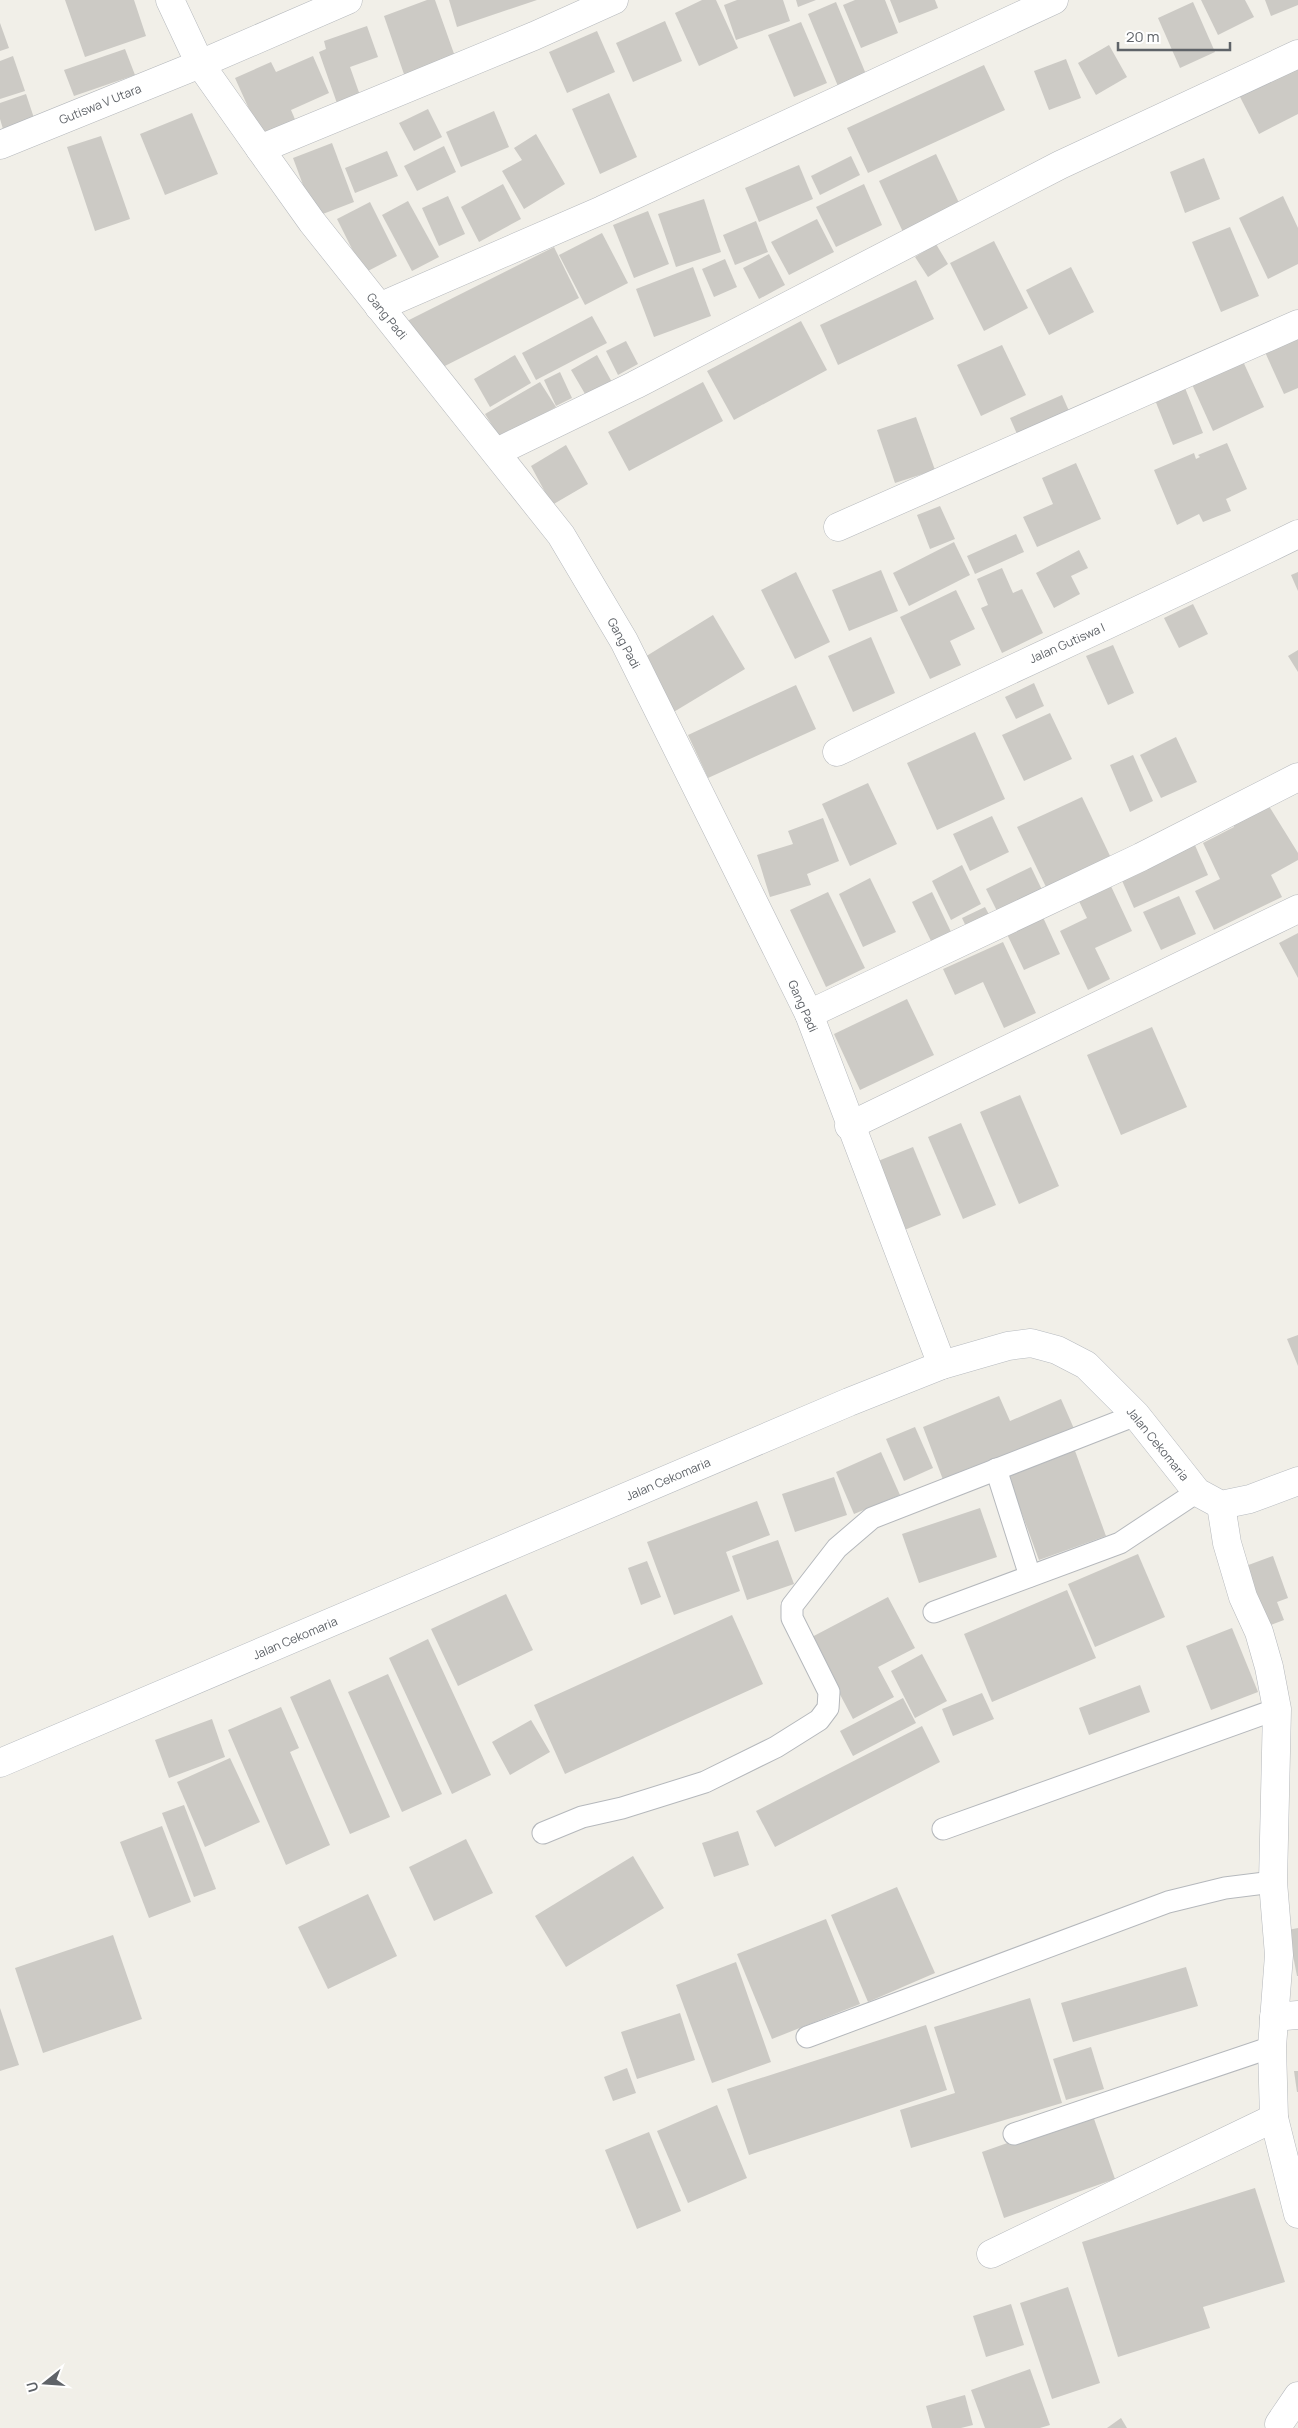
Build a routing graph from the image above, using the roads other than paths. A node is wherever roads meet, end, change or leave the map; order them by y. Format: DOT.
graph roads {
  1 [pos="170,0"];
  2 [pos="348,0"];
  3 [pos="614,0"];
  4 [pos="1054,0"];
  5 [pos="1298,54"];
  6 [pos="200,64"];
  7 [pos="0,145"];
  8 [pos="260,149"];
  9 [pos="379,307"];
  10 [pos="1298,324"];
  11 [pos="503,448"];
  12 [pos="838,527"];
  13 [pos="1298,534"];
  14 [pos="837,752"];
  15 [pos="1298,777"];
  16 [pos="1298,909"];
  17 [pos="809,1014"];
  18 [pos="849,1126"];
  19 [pos="942,1365"];
  20 [pos="1136,1414"];
  21 [pos="996,1469"];
  22 [pos="1298,1480"];
  23 [pos="1197,1492"];
  24 [pos="1221,1505"];
  25 [pos="1030,1576"];
  26 [pos="934,1612"];
  27 [pos="1277,1709"];
  28 [pos="0,1762"];
  29 [pos="943,1829"];
  30 [pos="543,1833"];
  31 [pos="1273,1882"];
  32 [pos="1286,2016"];
  33 [pos="807,2037"];
  34 [pos="1272,2047"];
  35 [pos="1274,2118"];
  36 [pos="1014,2134"];
  37 [pos="1298,2214"];
  38 [pos="991,2254"];
  39 [pos="1298,2396"];
  40 [pos="1279,2424"];
  1 -- 6 [label="street, Gang Padi"];
  2 -- 6 [label="street, Gutiswa V Utara"];
  3 -- 8 [label="street"];
  4 -- 9 [label="street"];
  5 -- 11 [label="street"];
  6 -- 7 [label="street, Gutiswa V Utara"];
  6 -- 8 [label="street, Gang Padi"];
  8 -- 9 [label="street, Gang Padi"];
  9 -- 17 [label="street, Gang Padi"];
  10 -- 12 [label="street"];
  13 -- 14 [label="street, Jalan Gutiswa I"];
  15 -- 17 [label="street"];
  16 -- 18 [label="street"];
  17 -- 18 [label="street, Gang Padi"];
  18 -- 19 [label="street, Gang Padi"];
  19 -- 20 [label="street, Jalan Cekomaria"];
  19 -- 28 [label="street, Jalan Cekomaria"];
  20 -- 21 [label="lane"];
  20 -- 23 [label="street, Jalan Cekomaria"];
  21 -- 25 [label="lane"];
  21 -- 30 [label="lane"];
  22 -- 24 [label="street"];
  23 -- 24 [label="street, Jalan Cekomaria"];
  23 -- 25 [label="lane"];
  24 -- 27 [label="street"];
  25 -- 26 [label="lane"];
  27 -- 29 [label="lane"];
  27 -- 31 [label="street"];
  31 -- 32 [label="street"];
  31 -- 33 [label="lane"];
  32 -- 34 [label="street"];
  34 -- 35 [label="street"];
  34 -- 36 [label="lane"];
  35 -- 37 [label="street"];
  35 -- 38 [label="street"];
  39 -- 40 [label="street"];
}
